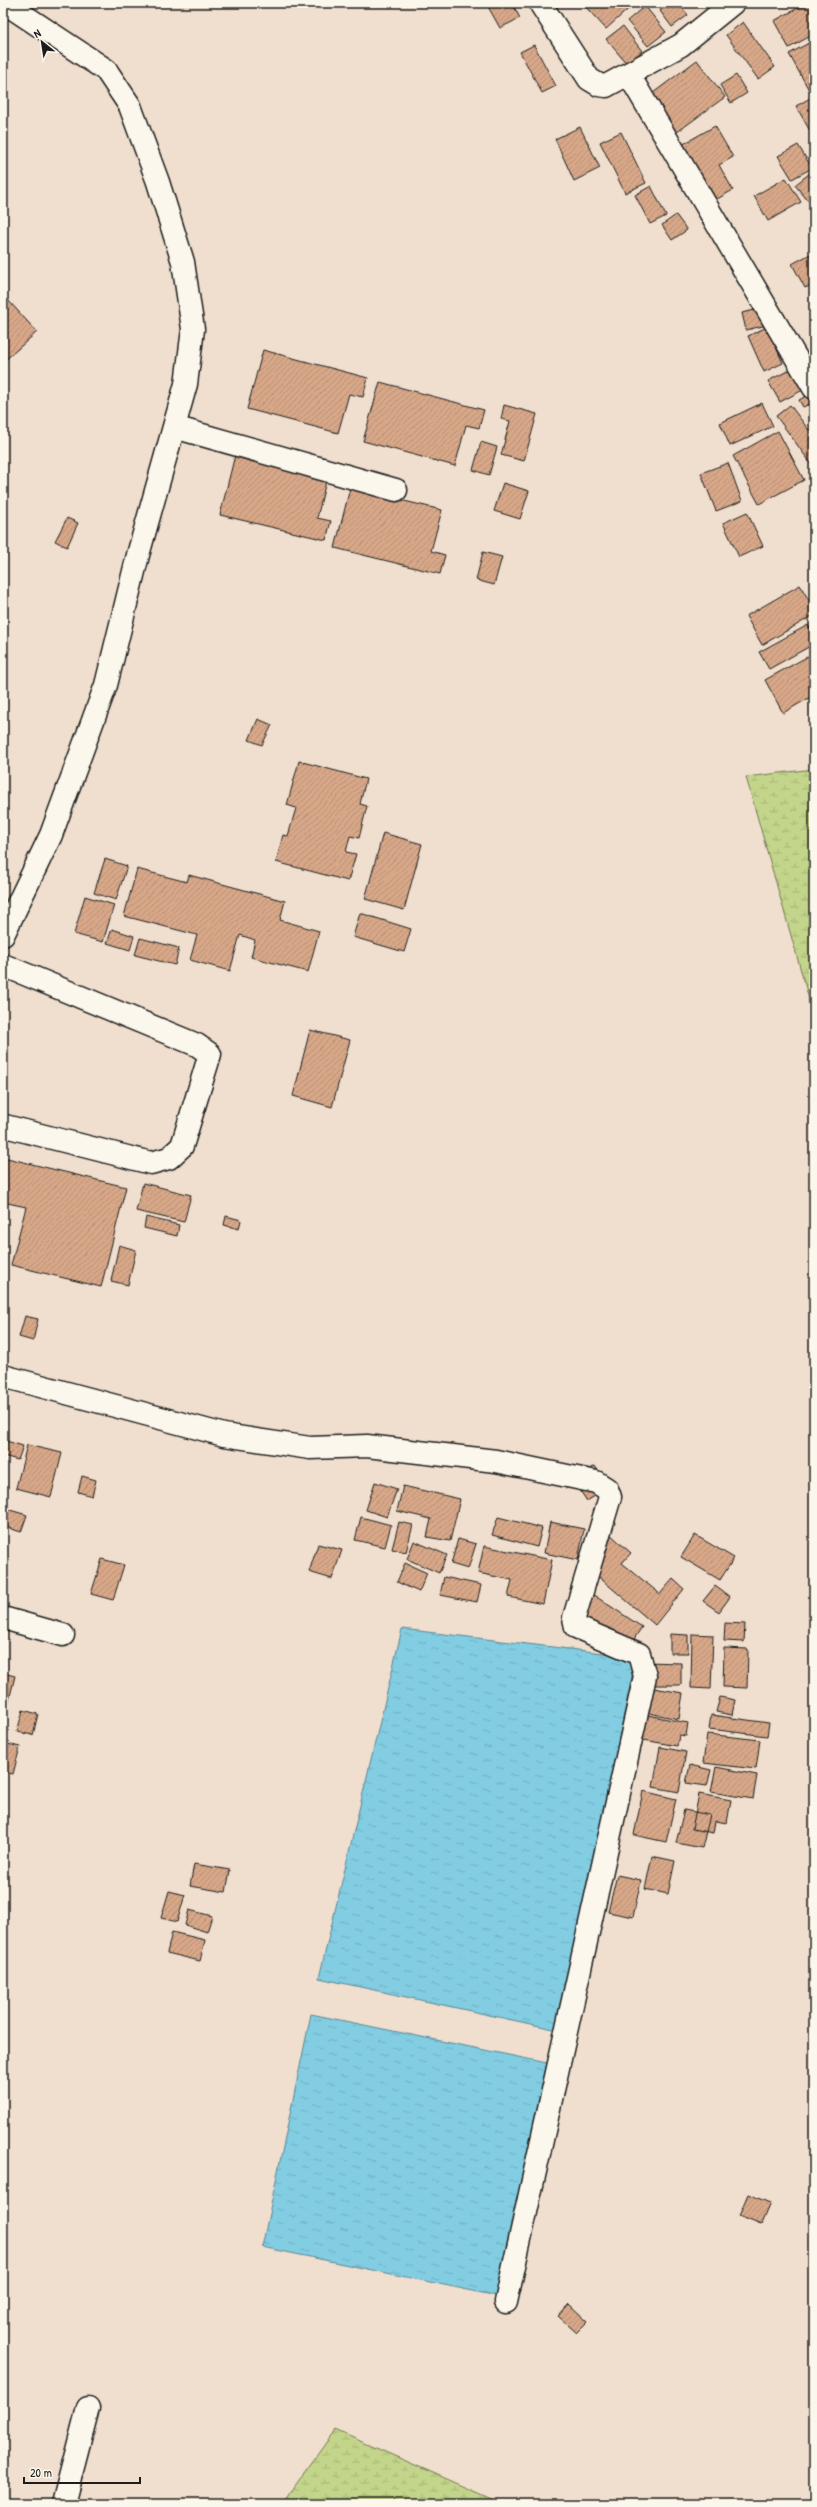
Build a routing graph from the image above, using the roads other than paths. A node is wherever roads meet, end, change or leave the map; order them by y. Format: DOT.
graph roads {
  1 [pos="5,3"];
  2 [pos="540,3"];
  3 [pos="733,3"];
  4 [pos="629,76"];
  5 [pos="814,388"];
  6 [pos="174,427"];
  7 [pos="396,490"];
  8 [pos="3,935"];
  9 [pos="3,965"];
  10 [pos="5,1126"];
  11 [pos="3,1376"];
  12 [pos="3,1618"];
  13 [pos="63,1635"];
  14 [pos="506,2302"];
  15 [pos="88,2408"];
  16 [pos="63,2504"];
  1 -- 6 [label="street"];
  2 -- 4 [label="street"];
  3 -- 4 [label="street"];
  4 -- 5 [label="street"];
  6 -- 7 [label="street"];
  6 -- 8 [label="street"];
  9 -- 10 [label="street"];
  11 -- 14 [label="street"];
  12 -- 13 [label="street"];
  15 -- 16 [label="street"];
}
